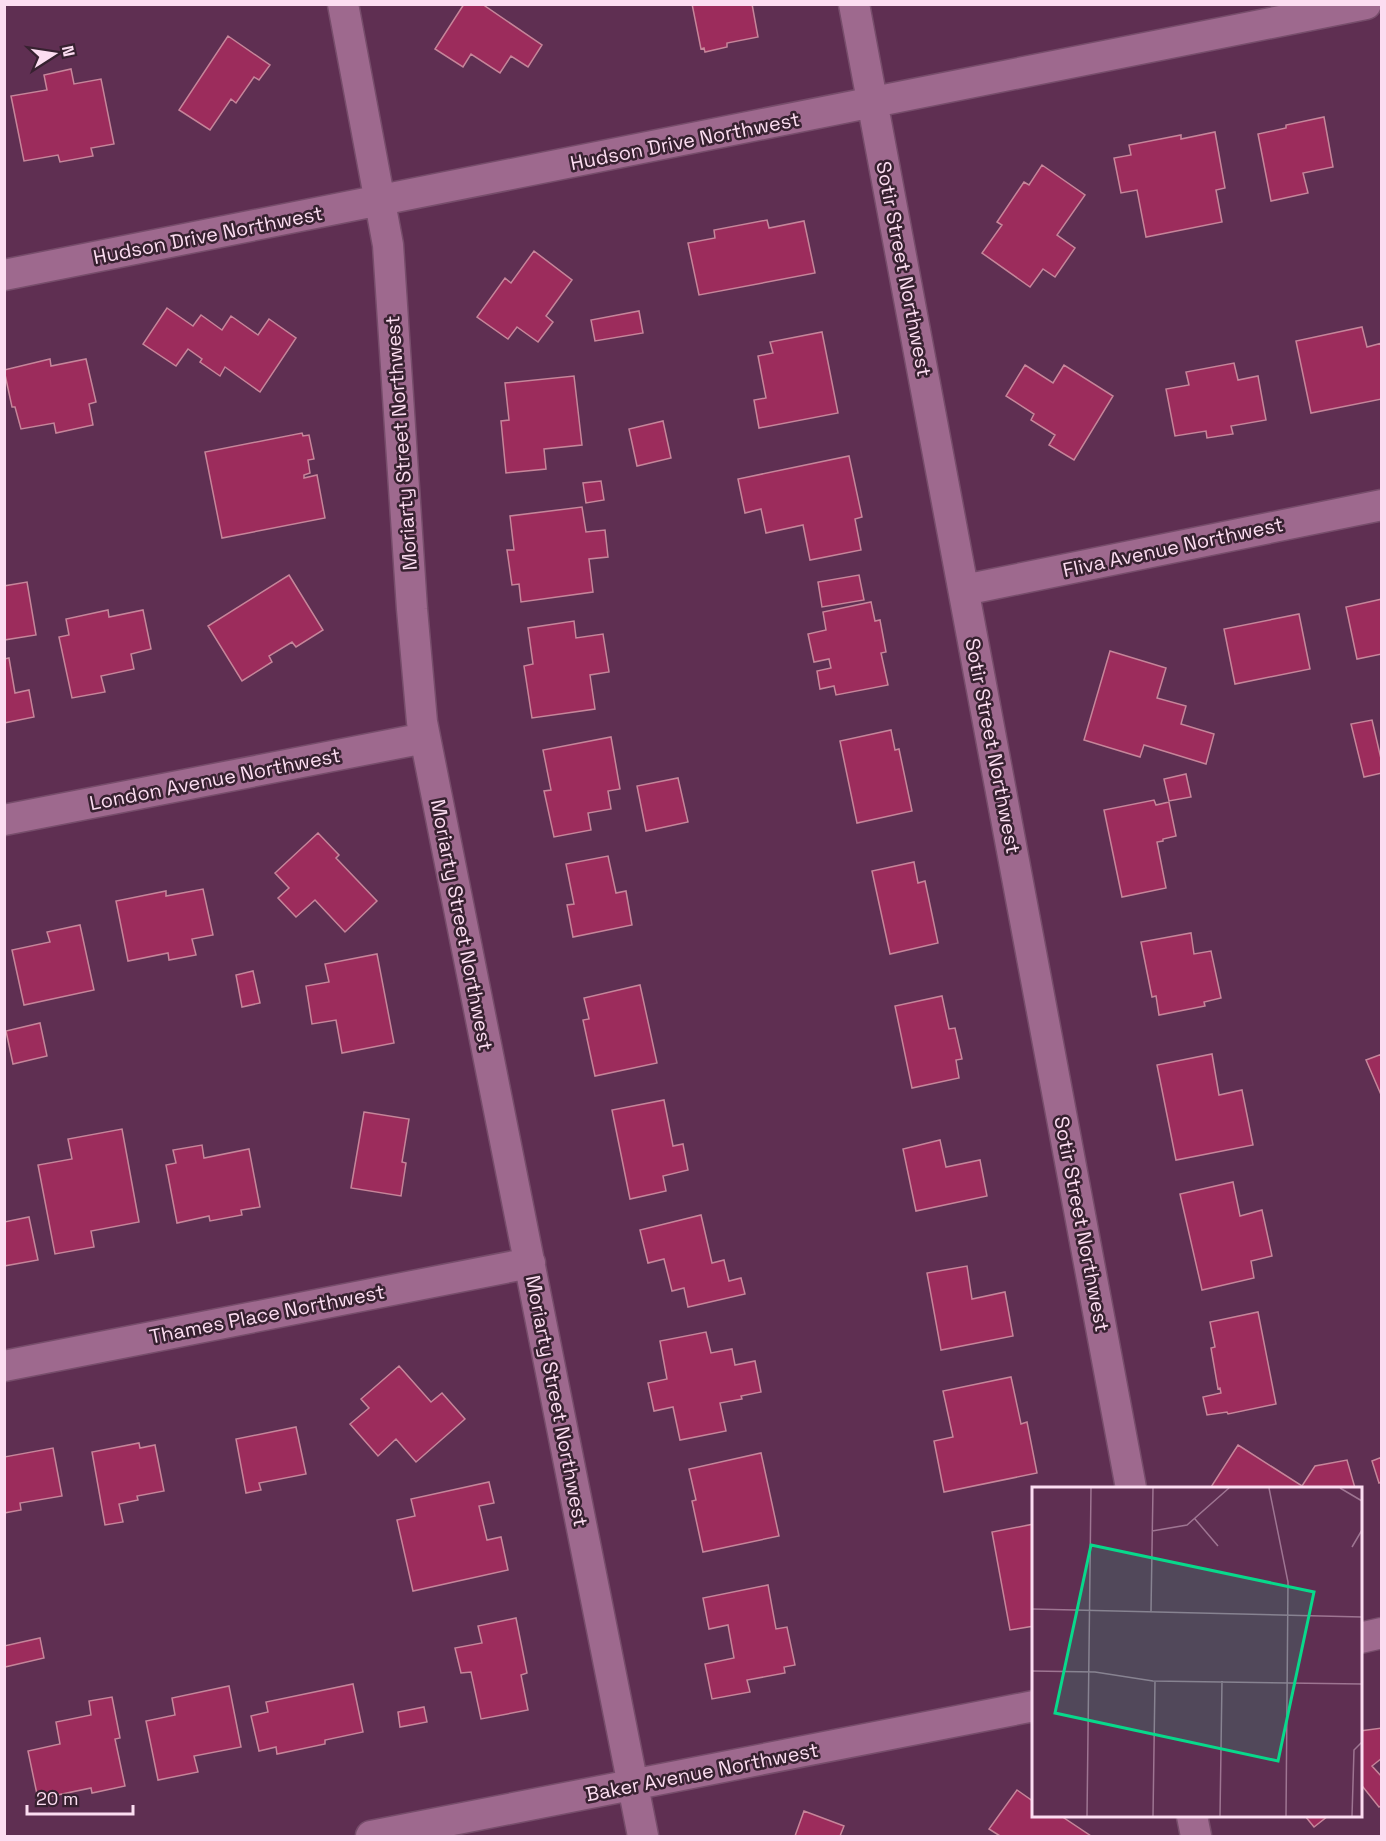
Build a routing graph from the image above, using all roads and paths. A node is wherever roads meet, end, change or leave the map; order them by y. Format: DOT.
graph roads {
  1 [pos="343,4"];
  2 [pos="854,4"];
  3 [pos="1366,4"];
  4 [pos="873,103"];
  5 [pos="380,201"];
  6 [pos="4,275"];
  7 [pos="1382,505"];
  8 [pos="964,590"];
  9 [pos="425,738"];
  10 [pos="4,820"];
  11 [pos="530,1263"];
  12 [pos="4,1366"];
  13 [pos="1131,1487"];
  14 [pos="1382,1633"];
  15 [pos="1362,1638"];
  16 [pos="1032,1706"];
  17 [pos="633,1786"];
  18 [pos="1192,1817"];
  19 [pos="371,1836"];
  20 [pos="643,1836"];
  21 [pos="1196,1836"];
  1 -- 5 [label="street, Moriarty Street Northwest"];
  2 -- 4 [label="street, Sotir Street Northwest"];
  3 -- 4 [label="street, Hudson Drive Northwest"];
  4 -- 5 [label="street, Hudson Drive Northwest"];
  4 -- 8 [label="street, Sotir Street Northwest"];
  5 -- 6 [label="street, Hudson Drive Northwest"];
  5 -- 9 [label="street, Moriarty Street Northwest"];
  7 -- 8 [label="street, Fliva Avenue Northwest"];
  8 -- 13 [label="street, Sotir Street Northwest"];
  9 -- 10 [label="street, London Avenue Northwest"];
  9 -- 11 [label="street, Moriarty Street Northwest"];
  11 -- 12 [label="street, Thames Place Northwest"];
  11 -- 17 [label="street, Moriarty Street Northwest"];
  14 -- 15 [label="street"];
  16 -- 17 [label="street, Baker Avenue Northwest"];
  17 -- 19 [label="street, Baker Avenue Northwest"];
  17 -- 20 [label="street, Moriarty Street Northwest"];
  18 -- 21 [label="street"];
}
